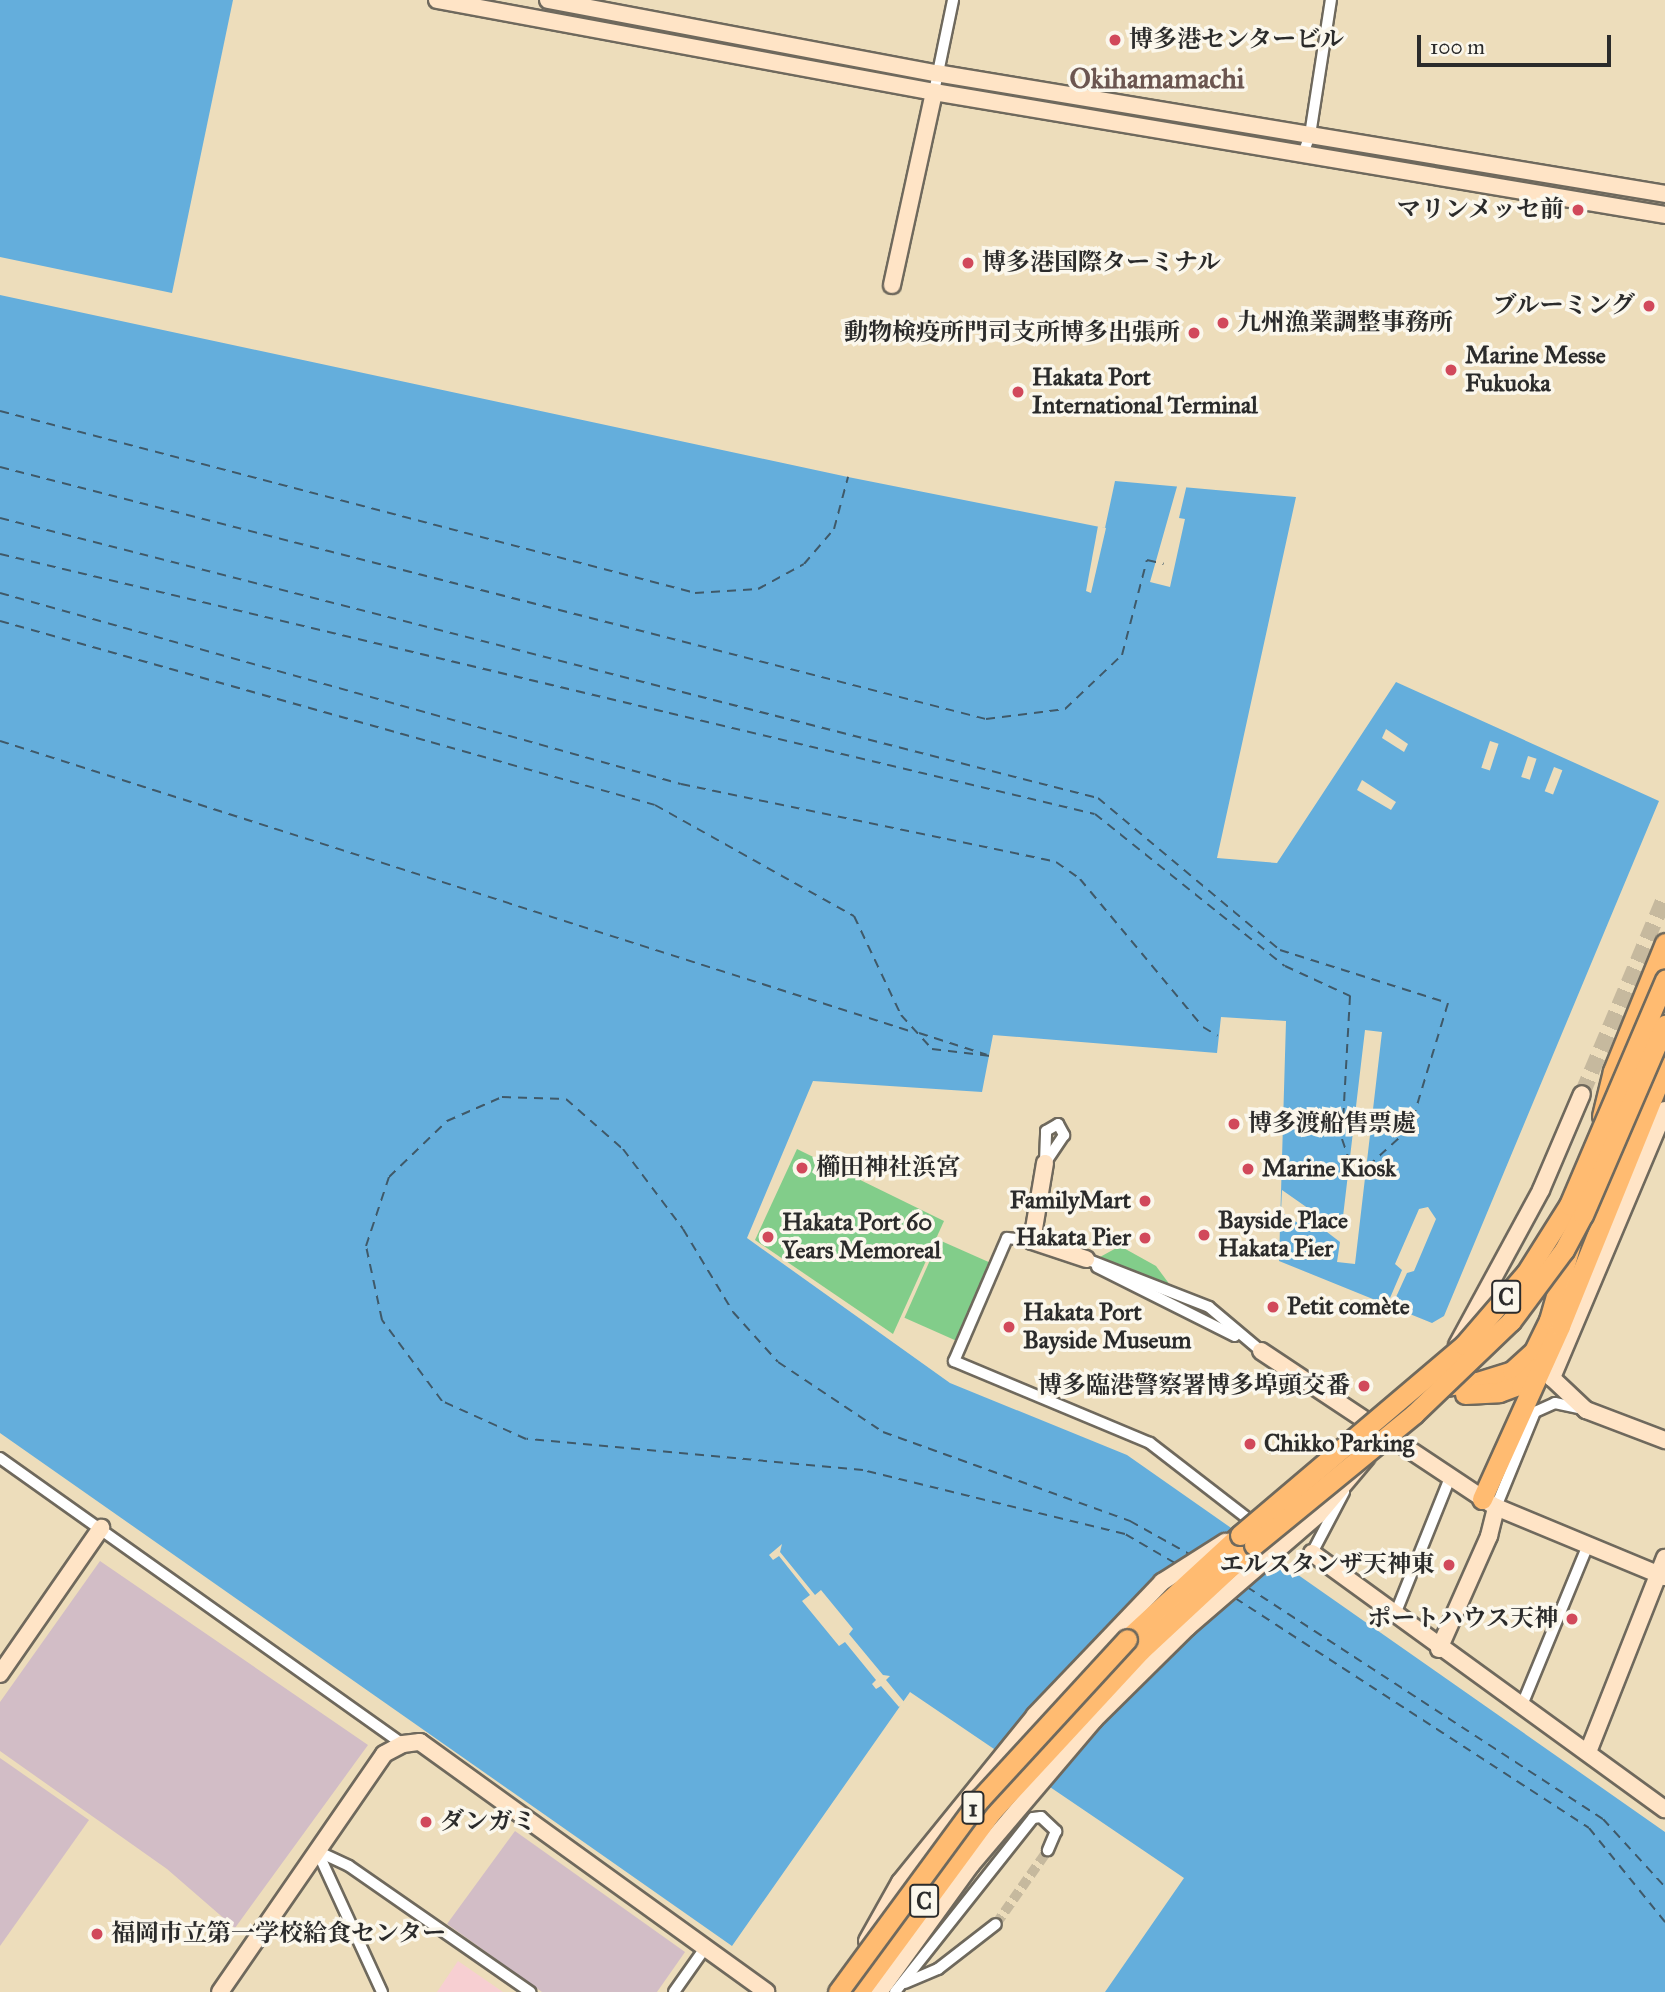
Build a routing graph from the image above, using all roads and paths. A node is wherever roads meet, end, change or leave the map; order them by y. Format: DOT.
graph roads {
  1 [pos="437,0"];
  2 [pos="548,0"];
  3 [pos="953,0"];
  4 [pos="1331,0"];
  5 [pos="594,4"];
  6 [pos="590,25"];
  7 [pos="936,73"];
  8 [pos="934,92"];
  9 [pos="1310,135"];
  10 [pos="1303,154"];
  11 [pos="1664,190"];
  12 [pos="1664,215"];
  13 [pos="892,285"];
  14 [pos="1665,943"];
  15 [pos="1665,980"];
  16 [pos="1665,1026"];
  17 [pos="1665,1066"];
  18 [pos="1582,1094"];
  19 [pos="1665,1110"];
  20 [pos="1045,1163"];
  21 [pos="1032,1241"];
  22 [pos="1086,1259"];
  23 [pos="1560,1326"];
  24 [pos="1261,1351"];
  25 [pos="1586,1410"];
  26 [pos="1381,1429"];
  27 [pos="1665,1440"];
  28 [pos="0,1458"];
  29 [pos="1450,1478"];
  30 [pos="1347,1487"];
  31 [pos="1489,1503"];
  32 [pos="101,1528"];
  33 [pos="1248,1530"];
  34 [pos="1588,1545"];
  35 [pos="1312,1553"];
  36 [pos="1665,1558"];
  37 [pos="1662,1576"];
  38 [pos="1394,1617"];
  39 [pos="1439,1648"];
  40 [pos="0,1674"];
  41 [pos="1522,1705"];
  42 [pos="403,1744"];
  43 [pos="1588,1752"];
  44 [pos="1665,1808"];
  45 [pos="992,1811"];
  46 [pos="1048,1850"];
  47 [pos="317,1851"];
  48 [pos="996,1924"];
  49 [pos="705,1948"];
  50 [pos="730,1968"];
  51 [pos="899,1988"];
  52 [pos="220,1992"];
  53 [pos="382,1992"];
  54 [pos="530,1992"];
  55 [pos="674,1992"];
  56 [pos="758,1992"];
  57 [pos="766,1992"];
  58 [pos="838,1992"];
  59 [pos="859,1992"];
  60 [pos="879,1992"];
  1 -- 6 [label="street"];
  2 -- 5 [label="street"];
  3 -- 7 [label="street"];
  4 -- 9 [label="street"];
  5 -- 6 [label="street"];
  5 -- 7 [label="street"];
  6 -- 8 [label="street"];
  7 -- 8 [label="street"];
  7 -- 9 [label="street"];
  8 -- 10 [label="street"];
  8 -- 13 [label="street"];
  9 -- 10 [label="street"];
  9 -- 11 [label="street"];
  10 -- 12 [label="street"];
  11 -- 12 [label="street"];
  14 -- 26 [label="highway, bridge"];
  15 -- 33 [label="highway, C, bridge"];
  16 -- 45 [label="highway, 1, bridge"];
  17 -- 23 [label="highway"];
  18 -- 26 [label="street"];
  19 -- 25 [label="street"];
  20 -- 21 [label="street"];
  21 -- 22 [label="street"];
  21 -- 33 [label="street"];
  22 -- 24 [label="street"];
  23 -- 26 [label="highway, bridge"];
  23 -- 31 [label="highway"];
  24 -- 26 [label="street"];
  25 -- 27 [label="street"];
  25 -- 31 [label="street"];
  26 -- 29 [label="street"];
  26 -- 30 [label="street"];
  26 -- 33 [label="street, bridge"];
  28 -- 32 [label="street"];
  29 -- 31 [label="street"];
  29 -- 38 [label="street"];
  30 -- 35 [label="street"];
  30 -- 60 [label="street"];
  31 -- 34 [label="street"];
  31 -- 39 [label="street"];
  32 -- 40 [label="street"];
  32 -- 42 [label="street"];
  33 -- 58 [label="highway, 1, bridge"];
  33 -- 58 [label="street, bridge"];
  34 -- 37 [label="street"];
  34 -- 41 [label="street"];
  35 -- 38 [label="street"];
  36 -- 37 [label="street"];
  37 -- 43 [label="street"];
  38 -- 39 [label="street"];
  39 -- 41 [label="street"];
  41 -- 43 [label="street"];
  42 -- 47 [label="street"];
  42 -- 49 [label="street"];
  43 -- 44 [label="street"];
  45 -- 59 [label="highway, C"];
  46 -- 51 [label="street"];
  47 -- 52 [label="street"];
  47 -- 53 [label="street"];
  47 -- 54 [label="street"];
  48 -- 51 [label="street"];
  49 -- 50 [label="street"];
  49 -- 55 [label="street"];
  50 -- 56 [label="street"];
  50 -- 57 [label="street"];
}
